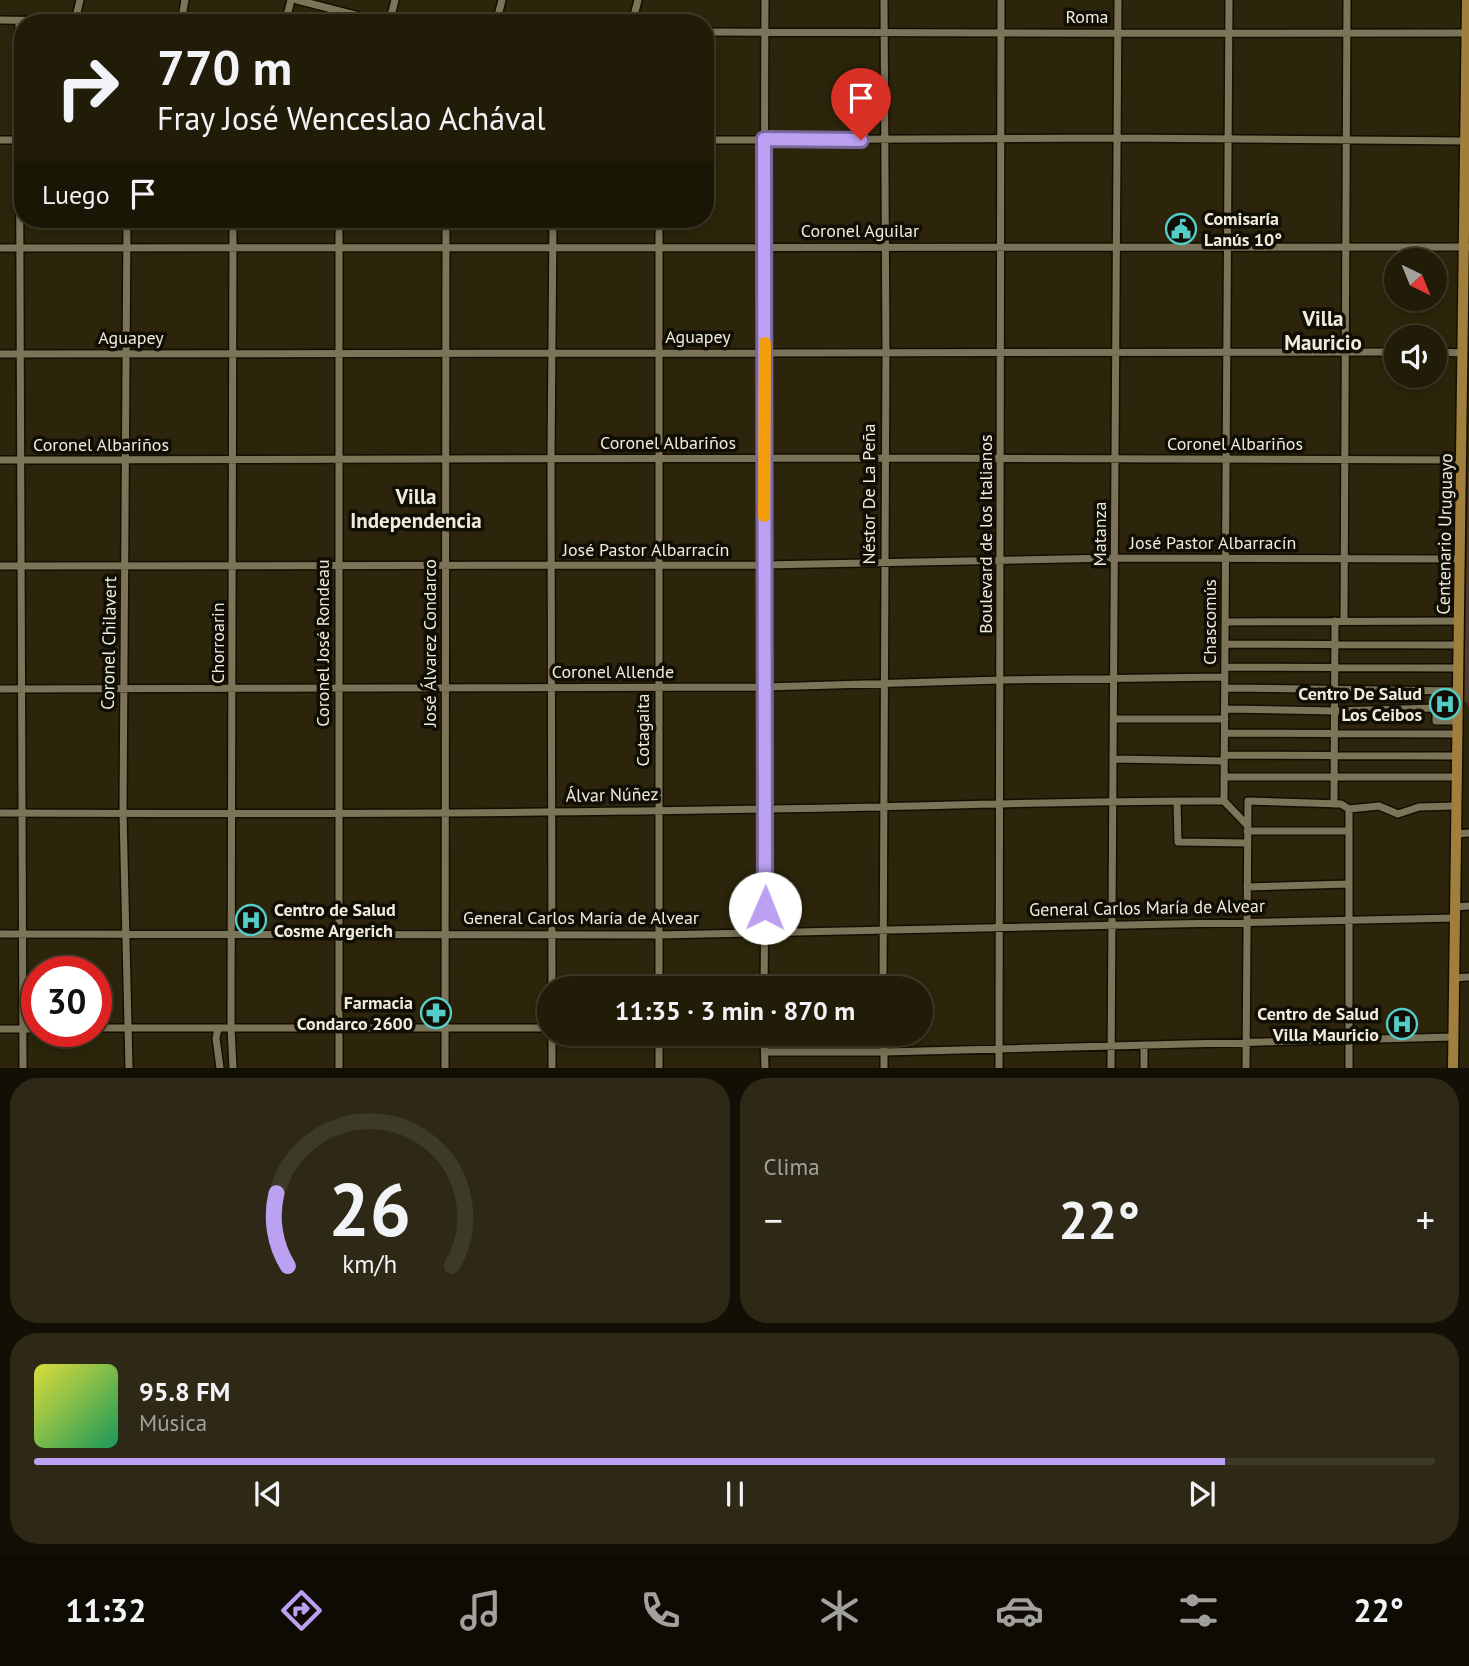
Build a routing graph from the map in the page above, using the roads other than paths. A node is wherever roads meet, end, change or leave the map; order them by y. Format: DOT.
graph roads {
  1 [pos="297,0"];
  2 [pos="765,0"];
  3 [pos="884,0"];
  4 [pos="1001,0"];
  5 [pos="1118,0"];
  6 [pos="1229,0"];
  7 [pos="1347,0"];
  8 [pos="1467,0"];
  9 [pos="351,14"];
  10 [pos="714,32"];
  11 [pos="765,32"];
  12 [pos="1001,32"];
  13 [pos="1118,33"];
  14 [pos="1229,33"];
  15 [pos="1468,33"];
  16 [pos="883,34"];
  17 [pos="1347,34"];
  18 [pos="1118,138"];
  19 [pos="764,139"];
  20 [pos="1002,139"];
  21 [pos="714,140"];
  22 [pos="885,140"];
  23 [pos="1229,141"];
  24 [pos="1347,141"];
  25 [pos="1467,141"];
  26 [pos="19,228"];
  27 [pos="127,228"];
  28 [pos="233,228"];
  29 [pos="339,228"];
  30 [pos="446,228"];
  31 [pos="553,228"];
  32 [pos="659,228"];
  33 [pos="127,246"];
  34 [pos="339,246"];
  35 [pos="885,246"];
  36 [pos="1002,246"];
  37 [pos="1228,246"];
  38 [pos="233,247"];
  39 [pos="447,247"];
  40 [pos="553,247"];
  41 [pos="659,247"];
  42 [pos="764,247"];
  43 [pos="1118,247"];
  44 [pos="1467,247"];
  45 [pos="0,248"];
  46 [pos="19,248"];
  47 [pos="1347,248"];
  48 [pos="1346,351"];
  49 [pos="552,352"];
  50 [pos="886,352"];
  51 [pos="1001,352"];
  52 [pos="1116,352"];
  53 [pos="1227,352"];
  54 [pos="1384,352"];
  55 [pos="1447,352"];
  56 [pos="339,353"];
  57 [pos="446,353"];
  58 [pos="659,353"];
  59 [pos="765,353"];
  60 [pos="1463,353"];
  61 [pos="0,354"];
  62 [pos="20,354"];
  63 [pos="127,354"];
  64 [pos="232,354"];
  65 [pos="764,458"];
  66 [pos="884,458"];
  67 [pos="339,459"];
  68 [pos="551,459"];
  69 [pos="659,459"];
  70 [pos="1002,459"];
  71 [pos="1225,459"];
  72 [pos="1345,459"];
  73 [pos="0,460"];
  74 [pos="19,460"];
  75 [pos="233,460"];
  76 [pos="446,460"];
  77 [pos="1116,460"];
  78 [pos="1461,460"];
  79 [pos="125,461"];
  80 [pos="1115,558"];
  81 [pos="1226,559"];
  82 [pos="1345,559"];
  83 [pos="1460,559"];
  84 [pos="1001,560"];
  85 [pos="884,562"];
  86 [pos="446,565"];
  87 [pos="552,565"];
  88 [pos="658,565"];
  89 [pos="764,565"];
  90 [pos="0,566"];
  91 [pos="20,566"];
  92 [pos="125,566"];
  93 [pos="233,566"];
  94 [pos="339,566"];
  95 [pos="1335,621"];
  96 [pos="1344,621"];
  97 [pos="1459,621"];
  98 [pos="1226,622"];
  99 [pos="1225,644"];
  100 [pos="1335,644"];
  101 [pos="1459,645"];
  102 [pos="1225,667"];
  103 [pos="1335,668"];
  104 [pos="1458,668"];
  105 [pos="1225,677"];
  106 [pos="1114,678"];
  107 [pos="1001,680"];
  108 [pos="885,683"];
  109 [pos="765,687"];
  110 [pos="124,688"];
  111 [pos="233,688"];
  112 [pos="339,688"];
  113 [pos="446,688"];
  114 [pos="658,688"];
  115 [pos="1225,688"];
  116 [pos="552,689"];
  117 [pos="0,690"];
  118 [pos="20,690"];
  119 [pos="1335,690"];
  120 [pos="1436,691"];
  121 [pos="1458,691"];
  122 [pos="1436,708"];
  123 [pos="1225,709"];
  124 [pos="1335,711"];
  125 [pos="1461,717"];
  126 [pos="1115,719"];
  127 [pos="1225,719"];
  128 [pos="1225,733"];
  129 [pos="1334,734"];
  130 [pos="1457,734"];
  131 [pos="1334,756"];
  132 [pos="1457,756"];
  133 [pos="1224,758"];
  134 [pos="1114,759"];
  135 [pos="1334,776"];
  136 [pos="1224,777"];
  137 [pos="1457,777"];
  138 [pos="1177,801"];
  139 [pos="1224,801"];
  140 [pos="1114,802"];
  141 [pos="1001,803"];
  142 [pos="1334,804"];
  143 [pos="1456,806"];
  144 [pos="883,807"];
  145 [pos="767,809"];
  146 [pos="1349,809"];
  147 [pos="659,810"];
  148 [pos="552,811"];
  149 [pos="445,812"];
  150 [pos="0,813"];
  151 [pos="21,813"];
  152 [pos="123,813"];
  153 [pos="233,813"];
  154 [pos="338,813"];
  155 [pos="1247,828"];
  156 [pos="1349,831"];
  157 [pos="1469,833"];
  158 [pos="1456,834"];
  159 [pos="1247,843"];
  160 [pos="1349,884"];
  161 [pos="1247,887"];
  162 [pos="1455,906"];
  163 [pos="1469,906"];
  164 [pos="1455,918"];
  165 [pos="1349,921"];
  166 [pos="1247,922"];
  167 [pos="1113,924"];
  168 [pos="999,927"];
  169 [pos="883,929"];
  170 [pos="765,932"];
  171 [pos="0,934"];
  172 [pos="21,934"];
  173 [pos="125,934"];
  174 [pos="232,934"];
  175 [pos="338,934"];
  176 [pos="552,934"];
  177 [pos="444,935"];
  178 [pos="658,935"];
  179 [pos="21,956"];
  180 [pos="552,976"];
  181 [pos="659,976"];
  182 [pos="764,976"];
  183 [pos="883,976"];
  184 [pos="1469,977"];
  185 [pos="1454,978"];
  186 [pos="231,1027"];
  187 [pos="445,1027"];
  188 [pos="112,1028"];
  189 [pos="128,1028"];
  190 [pos="339,1028"];
  191 [pos="537,1028"];
  192 [pos="0,1029"];
  193 [pos="21,1029"];
  194 [pos="218,1029"];
  195 [pos="1454,1037"];
  196 [pos="1349,1040"];
  197 [pos="1246,1042"];
  198 [pos="1144,1045"];
  199 [pos="552,1046"];
  200 [pos="659,1046"];
  201 [pos="765,1046"];
  202 [pos="884,1046"];
  203 [pos="1111,1046"];
  204 [pos="22,1047"];
  205 [pos="999,1049"];
  206 [pos="765,1052"];
  207 [pos="884,1052"];
  208 [pos="23,1068"];
  209 [pos="129,1068"];
  210 [pos="220,1068"];
  211 [pos="233,1068"];
  212 [pos="339,1068"];
  213 [pos="445,1068"];
  214 [pos="552,1068"];
  215 [pos="659,1068"];
  216 [pos="765,1068"];
  217 [pos="884,1068"];
  218 [pos="999,1068"];
  219 [pos="1111,1068"];
  220 [pos="1144,1068"];
  221 [pos="1246,1068"];
  222 [pos="1349,1068"];
  223 [pos="1453,1068"];
  1 -- 9 [label="street"];
  2 -- 11 [label="street"];
  3 -- 16 [label="street, Néstor De La Peña"];
  4 -- 12 [label="street, Boulevard de los Italianos"];
  5 -- 13 [label="street, Matanza"];
  6 -- 14 [label="street, Chascomús"];
  7 -- 17 [label="street"];
  8 -- 15 [label="main road, Centenario Uruguayo"];
  10 -- 11 [label="street, Roma"];
  11 -- 16 [label="street, Roma"];
  11 -- 19 [label="street"];
  12 -- 13 [label="street, Roma"];
  12 -- 16 [label="street, Roma"];
  12 -- 20 [label="street, Boulevard de los Italianos"];
  13 -- 14 [label="street, Roma"];
  13 -- 18 [label="street, Matanza"];
  14 -- 17 [label="street, Roma"];
  14 -- 23 [label="street, Chascomús"];
  15 -- 17 [label="street, Roma"];
  15 -- 25 [label="main road, Centenario Uruguayo"];
  16 -- 22 [label="street, Néstor De La Peña"];
  17 -- 24 [label="street"];
  18 -- 20 [label="street"];
  18 -- 23 [label="street"];
  18 -- 43 [label="street, Matanza"];
  19 -- 21 [label="street"];
  19 -- 22 [label="street"];
  19 -- 42 [label="street"];
  20 -- 22 [label="street"];
  20 -- 36 [label="street, Boulevard de los Italianos"];
  22 -- 35 [label="street, Néstor De La Peña"];
  23 -- 24 [label="street"];
  23 -- 37 [label="street, Chascomús"];
  24 -- 25 [label="street"];
  24 -- 47 [label="street"];
  25 -- 44 [label="main road, Centenario Uruguayo"];
  26 -- 46 [label="street"];
  27 -- 33 [label="street, Coronel Chilavert"];
  28 -- 38 [label="street, Chorroarin"];
  29 -- 34 [label="street, Coronel José Rondeau"];
  30 -- 39 [label="street, José Álvarez Condarco"];
  31 -- 40 [label="street"];
  32 -- 41 [label="street, Cotagaita"];
  33 -- 38 [label="street, Coronel Aguilar"];
  33 -- 46 [label="street, Coronel Aguilar"];
  33 -- 63 [label="street, Coronel Chilavert"];
  34 -- 38 [label="street, Coronel Aguilar"];
  34 -- 39 [label="street, Coronel Aguilar"];
  34 -- 56 [label="street, Coronel José Rondeau"];
  35 -- 36 [label="street, Coronel Aguilar"];
  35 -- 42 [label="street, Coronel Aguilar"];
  35 -- 50 [label="street, Néstor De La Peña"];
  36 -- 43 [label="street, Coronel Aguilar"];
  36 -- 51 [label="street, Boulevard de los Italianos"];
  37 -- 43 [label="street, Coronel Aguilar"];
  37 -- 47 [label="street, Coronel Aguilar"];
  37 -- 53 [label="street, Chascomús"];
  38 -- 64 [label="street, Chorroarin"];
  39 -- 40 [label="street, Coronel Aguilar"];
  39 -- 57 [label="street, José Álvarez Condarco"];
  40 -- 41 [label="street, Coronel Aguilar"];
  40 -- 49 [label="street"];
  41 -- 42 [label="street, Coronel Aguilar"];
  41 -- 58 [label="street, Cotagaita"];
  42 -- 59 [label="street"];
  43 -- 52 [label="street, Matanza"];
  44 -- 47 [label="street, Coronel Aguilar"];
  44 -- 60 [label="main road, Centenario Uruguayo"];
  45 -- 46 [label="street, Coronel Aguilar"];
  46 -- 62 [label="street"];
  47 -- 48 [label="street"];
  48 -- 53 [label="street, Aguapey"];
  48 -- 54 [label="street, Aguapey"];
  48 -- 72 [label="street"];
  49 -- 57 [label="street, Aguapey"];
  49 -- 58 [label="street, Aguapey"];
  49 -- 68 [label="street"];
  50 -- 51 [label="street, Aguapey"];
  50 -- 59 [label="street, Aguapey"];
  50 -- 66 [label="street, Néstor De La Peña"];
  51 -- 52 [label="street, Aguapey"];
  51 -- 70 [label="street, Boulevard de los Italianos"];
  52 -- 53 [label="street, Aguapey"];
  52 -- 77 [label="street, Matanza"];
  53 -- 71 [label="street, Chascomús"];
  55 -- 60 [label="street"];
  56 -- 57 [label="street, Aguapey"];
  56 -- 64 [label="street, Aguapey"];
  56 -- 67 [label="street, Coronel José Rondeau"];
  57 -- 76 [label="street, José Álvarez Condarco"];
  58 -- 59 [label="street, Aguapey"];
  58 -- 69 [label="street, Cotagaita"];
  59 -- 65 [label="street"];
  60 -- 78 [label="main road, Centenario Uruguayo"];
  61 -- 62 [label="street, Aguapey"];
  62 -- 63 [label="street, Aguapey"];
  62 -- 74 [label="street"];
  63 -- 64 [label="street, Aguapey"];
  63 -- 79 [label="street, Coronel Chilavert"];
  64 -- 75 [label="street, Chorroarin"];
  65 -- 66 [label="street, Coronel Albariños"];
  65 -- 69 [label="street, Coronel Albariños"];
  65 -- 89 [label="street"];
  66 -- 70 [label="street, Coronel Albariños"];
  66 -- 85 [label="street, Néstor De La Peña"];
  67 -- 75 [label="street, Coronel Albariños"];
  67 -- 76 [label="street, Coronel Albariños"];
  67 -- 94 [label="street, Coronel José Rondeau"];
  68 -- 69 [label="street, Coronel Albariños"];
  68 -- 76 [label="street, Coronel Albariños"];
  68 -- 87 [label="street"];
  69 -- 88 [label="street, Cotagaita"];
  70 -- 77 [label="street, Coronel Albariños"];
  70 -- 84 [label="street, Boulevard de los Italianos"];
  71 -- 72 [label="street, Coronel Albariños"];
  71 -- 77 [label="street, Coronel Albariños"];
  71 -- 81 [label="street, Chascomús"];
  72 -- 78 [label="street, Coronel Albariños"];
  72 -- 82 [label="street"];
  73 -- 74 [label="street, Coronel Albariños"];
  74 -- 79 [label="street, Coronel Albariños"];
  74 -- 91 [label="street"];
  75 -- 79 [label="street, Coronel Albariños"];
  75 -- 93 [label="street, Chorroarin"];
  76 -- 86 [label="street, José Álvarez Condarco"];
  77 -- 80 [label="street, Matanza"];
  78 -- 83 [label="main road, Centenario Uruguayo"];
  79 -- 92 [label="street, Coronel Chilavert"];
  80 -- 81 [label="street, José Pastor Albarracín"];
  80 -- 84 [label="street, José Pastor Albarracín"];
  80 -- 106 [label="street, Matanza"];
  81 -- 82 [label="street, José Pastor Albarracín"];
  81 -- 98 [label="street, Chascomús"];
  82 -- 83 [label="street, José Pastor Albarracín"];
  82 -- 96 [label="street"];
  83 -- 97 [label="main road, Centenario Uruguayo"];
  84 -- 85 [label="street, José Pastor Albarracín"];
  84 -- 107 [label="street, Boulevard de los Italianos"];
  85 -- 89 [label="street, José Pastor Albarracín"];
  85 -- 108 [label="street, Néstor De La Peña"];
  86 -- 87 [label="street, José Pastor Albarracín"];
  86 -- 94 [label="street, José Pastor Albarracín"];
  86 -- 113 [label="street, José Álvarez Condarco"];
  87 -- 88 [label="street, José Pastor Albarracín"];
  87 -- 116 [label="street"];
  88 -- 89 [label="street, José Pastor Albarracín"];
  88 -- 114 [label="street, Cotagaita"];
  89 -- 109 [label="street"];
  90 -- 91 [label="street, José Pastor Albarracín"];
  91 -- 92 [label="street, José Pastor Albarracín"];
  91 -- 118 [label="street"];
  92 -- 93 [label="street, José Pastor Albarracín"];
  92 -- 110 [label="street, Coronel Chilavert"];
  93 -- 94 [label="street, José Pastor Albarracín"];
  93 -- 111 [label="street, Chorroarin"];
  94 -- 112 [label="street, Coronel José Rondeau"];
  95 -- 96 [label="street"];
  95 -- 98 [label="street"];
  95 -- 100 [label="street"];
  96 -- 97 [label="street"];
  97 -- 101 [label="main road, Centenario Uruguayo"];
  98 -- 99 [label="street, Chascomús"];
  99 -- 100 [label="street"];
  99 -- 102 [label="street, Chascomús"];
  100 -- 101 [label="street"];
  100 -- 103 [label="street"];
  101 -- 104 [label="main road, Centenario Uruguayo"];
  102 -- 103 [label="street"];
  102 -- 105 [label="street, Chascomús"];
  103 -- 104 [label="street"];
  103 -- 119 [label="street"];
  104 -- 121 [label="main road, Centenario Uruguayo"];
  105 -- 106 [label="street, Coronel Allende"];
  105 -- 115 [label="street, Chascomús"];
  106 -- 107 [label="street, Coronel Allende"];
  106 -- 126 [label="street, Matanza"];
  107 -- 108 [label="street, Coronel Allende"];
  107 -- 141 [label="street, Boulevard de los Italianos"];
  108 -- 109 [label="street, Coronel Allende"];
  108 -- 144 [label="street, Néstor De La Peña"];
  109 -- 114 [label="street, Coronel Allende"];
  109 -- 145 [label="street"];
  110 -- 111 [label="street, Coronel Allende"];
  110 -- 118 [label="street, Coronel Allende"];
  110 -- 152 [label="street, Coronel Chilavert"];
  111 -- 112 [label="street, Coronel Allende"];
  111 -- 153 [label="street, Chorroarin"];
  112 -- 113 [label="street, Coronel Allende"];
  112 -- 154 [label="street, Coronel José Rondeau"];
  113 -- 116 [label="street, Coronel Allende"];
  113 -- 149 [label="street, José Álvarez Condarco"];
  114 -- 116 [label="street, Coronel Allende"];
  114 -- 147 [label="street, Cotagaita"];
  115 -- 119 [label="street"];
  115 -- 123 [label="street, Chascomús"];
  116 -- 148 [label="street"];
  117 -- 118 [label="street, Coronel Allende"];
  118 -- 151 [label="street"];
  119 -- 120 [label="street"];
  119 -- 124 [label="street"];
  120 -- 121 [label="street"];
  120 -- 122 [label="street"];
  121 -- 125 [label="main road, Centenario Uruguayo"];
  122 -- 124 [label="street"];
  122 -- 125 [label="street"];
  123 -- 124 [label="street"];
  123 -- 127 [label="street, Chascomús"];
  124 -- 129 [label="street"];
  125 -- 130 [label="main road, Centenario Uruguayo"];
  126 -- 127 [label="street"];
  126 -- 134 [label="street, Matanza"];
  127 -- 128 [label="street, Chascomús"];
  128 -- 129 [label="street"];
  128 -- 133 [label="street, Chascomús"];
  129 -- 130 [label="street"];
  129 -- 131 [label="street"];
  130 -- 132 [label="main road, Centenario Uruguayo"];
  131 -- 132 [label="street"];
  131 -- 133 [label="street"];
  131 -- 135 [label="street"];
  132 -- 137 [label="main road, Centenario Uruguayo"];
  133 -- 134 [label="street"];
  133 -- 136 [label="street, Chascomús"];
  134 -- 140 [label="street, Matanza"];
  135 -- 136 [label="street"];
  135 -- 137 [label="street"];
  135 -- 142 [label="street"];
  136 -- 139 [label="street, Chascomús"];
  137 -- 143 [label="main road, Centenario Uruguayo"];
  138 -- 139 [label="street, Álvar Núñez"];
  138 -- 140 [label="street, Álvar Núñez"];
  138 -- 159 [label="street"];
  139 -- 155 [label="street"];
  140 -- 141 [label="street, Álvar Núñez"];
  140 -- 167 [label="street, Matanza"];
  141 -- 144 [label="street, Álvar Núñez"];
  141 -- 168 [label="street, Boulevard de los Italianos"];
  142 -- 146 [label="street"];
  142 -- 155 [label="street"];
  143 -- 146 [label="street"];
  143 -- 158 [label="main road, Centenario Uruguayo"];
  144 -- 145 [label="street, Álvar Núñez"];
  144 -- 169 [label="street, Néstor De La Peña"];
  145 -- 147 [label="street, Álvar Núñez"];
  145 -- 170 [label="street"];
  146 -- 156 [label="street"];
  147 -- 148 [label="street, Álvar Núñez"];
  147 -- 178 [label="street, Cotagaita"];
  148 -- 149 [label="street, Álvar Núñez"];
  148 -- 176 [label="street"];
  149 -- 154 [label="street, Álvar Núñez"];
  149 -- 177 [label="street, José Álvarez Condarco"];
  150 -- 151 [label="street, Álvar Núñez"];
  151 -- 152 [label="street, Álvar Núñez"];
  151 -- 172 [label="street"];
  152 -- 153 [label="street, Álvar Núñez"];
  152 -- 173 [label="street, Coronel Chilavert"];
  153 -- 154 [label="street, Álvar Núñez"];
  153 -- 174 [label="street, Chorroarin"];
  154 -- 175 [label="street, Coronel José Rondeau"];
  155 -- 156 [label="street"];
  155 -- 159 [label="street"];
  156 -- 160 [label="street"];
  157 -- 158 [label="street"];
  158 -- 162 [label="main road, Centenario Uruguayo"];
  159 -- 161 [label="street"];
  160 -- 161 [label="street"];
  160 -- 165 [label="street"];
  161 -- 166 [label="street"];
  162 -- 163 [label="street"];
  162 -- 164 [label="main road, Centenario Uruguayo"];
  164 -- 165 [label="street, General Carlos María de Alvear"];
  164 -- 185 [label="main road, Centenario Uruguayo"];
  165 -- 166 [label="street, General Carlos María de Alvear"];
  165 -- 196 [label="street"];
  166 -- 167 [label="street, General Carlos María de Alvear"];
  166 -- 197 [label="street"];
  167 -- 168 [label="street, General Carlos María de Alvear"];
  167 -- 203 [label="street, Matanza"];
  168 -- 169 [label="street, General Carlos María de Alvear"];
  168 -- 205 [label="street, Boulevard de los Italianos"];
  169 -- 170 [label="street, General Carlos María de Alvear"];
  169 -- 183 [label="street, Néstor De La Peña"];
  170 -- 178 [label="street, General Carlos María de Alvear"];
  170 -- 182 [label="street"];
  171 -- 172 [label="street, General Carlos María de Alvear"];
  172 -- 173 [label="street, General Carlos María de Alvear"];
  172 -- 179 [label="street"];
  173 -- 174 [label="street, General Carlos María de Alvear"];
  173 -- 189 [label="street, Coronel Chilavert"];
  174 -- 175 [label="street, General Carlos María de Alvear"];
  174 -- 186 [label="street, Chorroarin"];
  175 -- 177 [label="street, General Carlos María de Alvear"];
  175 -- 190 [label="street, Coronel José Rondeau"];
  176 -- 177 [label="street, General Carlos María de Alvear"];
  176 -- 178 [label="street, General Carlos María de Alvear"];
  176 -- 180 [label="street"];
  177 -- 187 [label="street, José Álvarez Condarco"];
  178 -- 181 [label="street, Cotagaita"];
  184 -- 185 [label="street"];
  185 -- 195 [label="main road, Centenario Uruguayo"];
  186 -- 190 [label="street"];
  186 -- 194 [label="street"];
  186 -- 211 [label="street, Chorroarin"];
  187 -- 190 [label="street"];
  187 -- 191 [label="street"];
  187 -- 213 [label="street, José Álvarez Condarco"];
  188 -- 189 [label="street"];
  189 -- 194 [label="street"];
  189 -- 209 [label="street, Coronel Chilavert"];
  190 -- 212 [label="street, Coronel José Rondeau"];
  192 -- 193 [label="street"];
  194 -- 210 [label="street"];
  195 -- 196 [label="street"];
  195 -- 223 [label="main road, Centenario Uruguayo"];
  196 -- 197 [label="street"];
  196 -- 222 [label="street"];
  197 -- 198 [label="street"];
  197 -- 221 [label="street"];
  198 -- 203 [label="street"];
  198 -- 220 [label="street"];
  199 -- 214 [label="street"];
  200 -- 215 [label="street"];
  201 -- 206 [label="street"];
  202 -- 207 [label="street"];
  203 -- 205 [label="street"];
  203 -- 219 [label="street, Matanza"];
  204 -- 208 [label="street"];
  205 -- 207 [label="street"];
  205 -- 218 [label="street, Boulevard de los Italianos"];
  206 -- 207 [label="street"];
  206 -- 216 [label="street"];
  207 -- 217 [label="street"];
}
